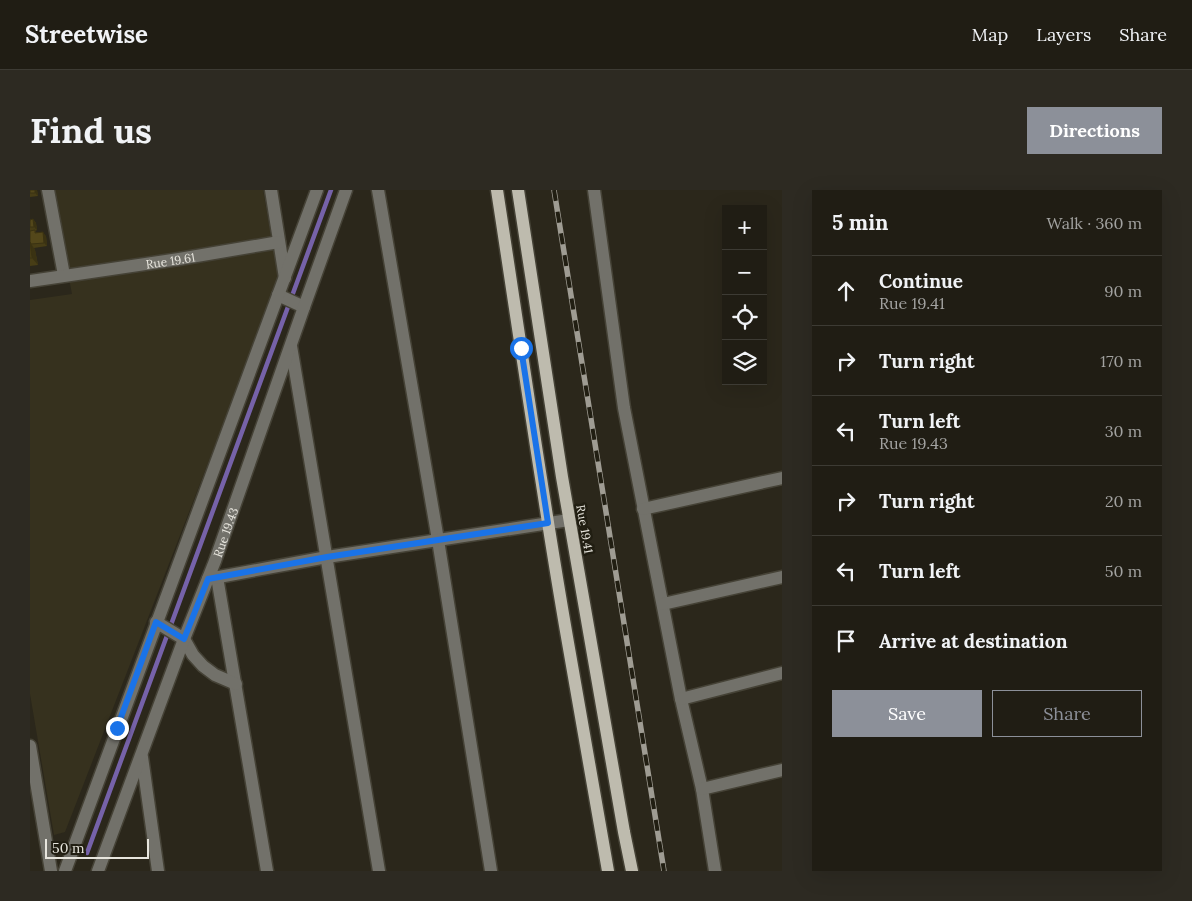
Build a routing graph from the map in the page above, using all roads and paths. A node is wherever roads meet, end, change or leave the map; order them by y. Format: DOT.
graph roads {
  1 [pos="48,190"];
  2 [pos="271,190"];
  3 [pos="317,190"];
  4 [pos="346,190"];
  5 [pos="378,190"];
  6 [pos="497,190"];
  7 [pos="518,190"];
  8 [pos="594,190"];
  9 [pos="279,242"];
  10 [pos="64,275"];
  11 [pos="285,278"];
  12 [pos="30,281"];
  13 [pos="278,295"];
  14 [pos="304,307"];
  15 [pos="291,345"];
  16 [pos="782,478"];
  17 [pos="643,508"];
  18 [pos="569,520"];
  19 [pos="548,523"];
  20 [pos="438,540"];
  21 [pos="327,557"];
  22 [pos="782,577"];
  23 [pos="213,578"];
  24 [pos="663,604"];
  25 [pos="156,622"];
  26 [pos="184,639"];
  27 [pos="782,673"];
  28 [pos="236,684"];
  29 [pos="681,699"];
  30 [pos="30,746"];
  31 [pos="141,754"];
  32 [pos="782,770"];
  33 [pos="702,789"];
  34 [pos="51,871"];
  35 [pos="65,871"];
  36 [pos="98,871"];
  37 [pos="158,871"];
  38 [pos="267,871"];
  39 [pos="379,871"];
  40 [pos="491,871"];
  41 [pos="608,871"];
  42 [pos="632,871"];
  43 [pos="715,871"];
  1 -- 10 [label="street"];
  2 -- 9 [label="street"];
  3 -- 11 [label="street"];
  4 -- 14 [label="street, Rue 19.43"];
  5 -- 20 [label="street"];
  6 -- 19 [label="main road"];
  7 -- 18 [label="main road, Rue 19.41"];
  8 -- 17 [label="street"];
  9 -- 10 [label="street, Rue 19.61"];
  9 -- 11 [label="street"];
  10 -- 12 [label="street, Rue 19.61"];
  11 -- 13 [label="street"];
  13 -- 14 [label="street"];
  13 -- 25 [label="street"];
  14 -- 15 [label="street, Rue 19.43"];
  15 -- 21 [label="street"];
  15 -- 23 [label="street, Rue 19.43"];
  16 -- 17 [label="street"];
  17 -- 24 [label="street"];
  18 -- 19 [label="street"];
  18 -- 42 [label="main road, Rue 19.41"];
  19 -- 20 [label="street"];
  19 -- 41 [label="main road"];
  20 -- 21 [label="street"];
  20 -- 40 [label="street"];
  21 -- 23 [label="street"];
  21 -- 39 [label="street"];
  22 -- 24 [label="street"];
  23 -- 26 [label="street, Rue 19.43"];
  23 -- 28 [label="street"];
  24 -- 29 [label="street"];
  25 -- 26 [label="street"];
  25 -- 35 [label="street"];
  26 -- 28 [label="street"];
  26 -- 31 [label="street, Rue 19.43"];
  27 -- 29 [label="street"];
  28 -- 38 [label="street"];
  29 -- 33 [label="street"];
  30 -- 34 [label="street"];
  31 -- 36 [label="street, Rue 19.43"];
  31 -- 37 [label="street"];
  32 -- 33 [label="street"];
  33 -- 43 [label="street"];
}
